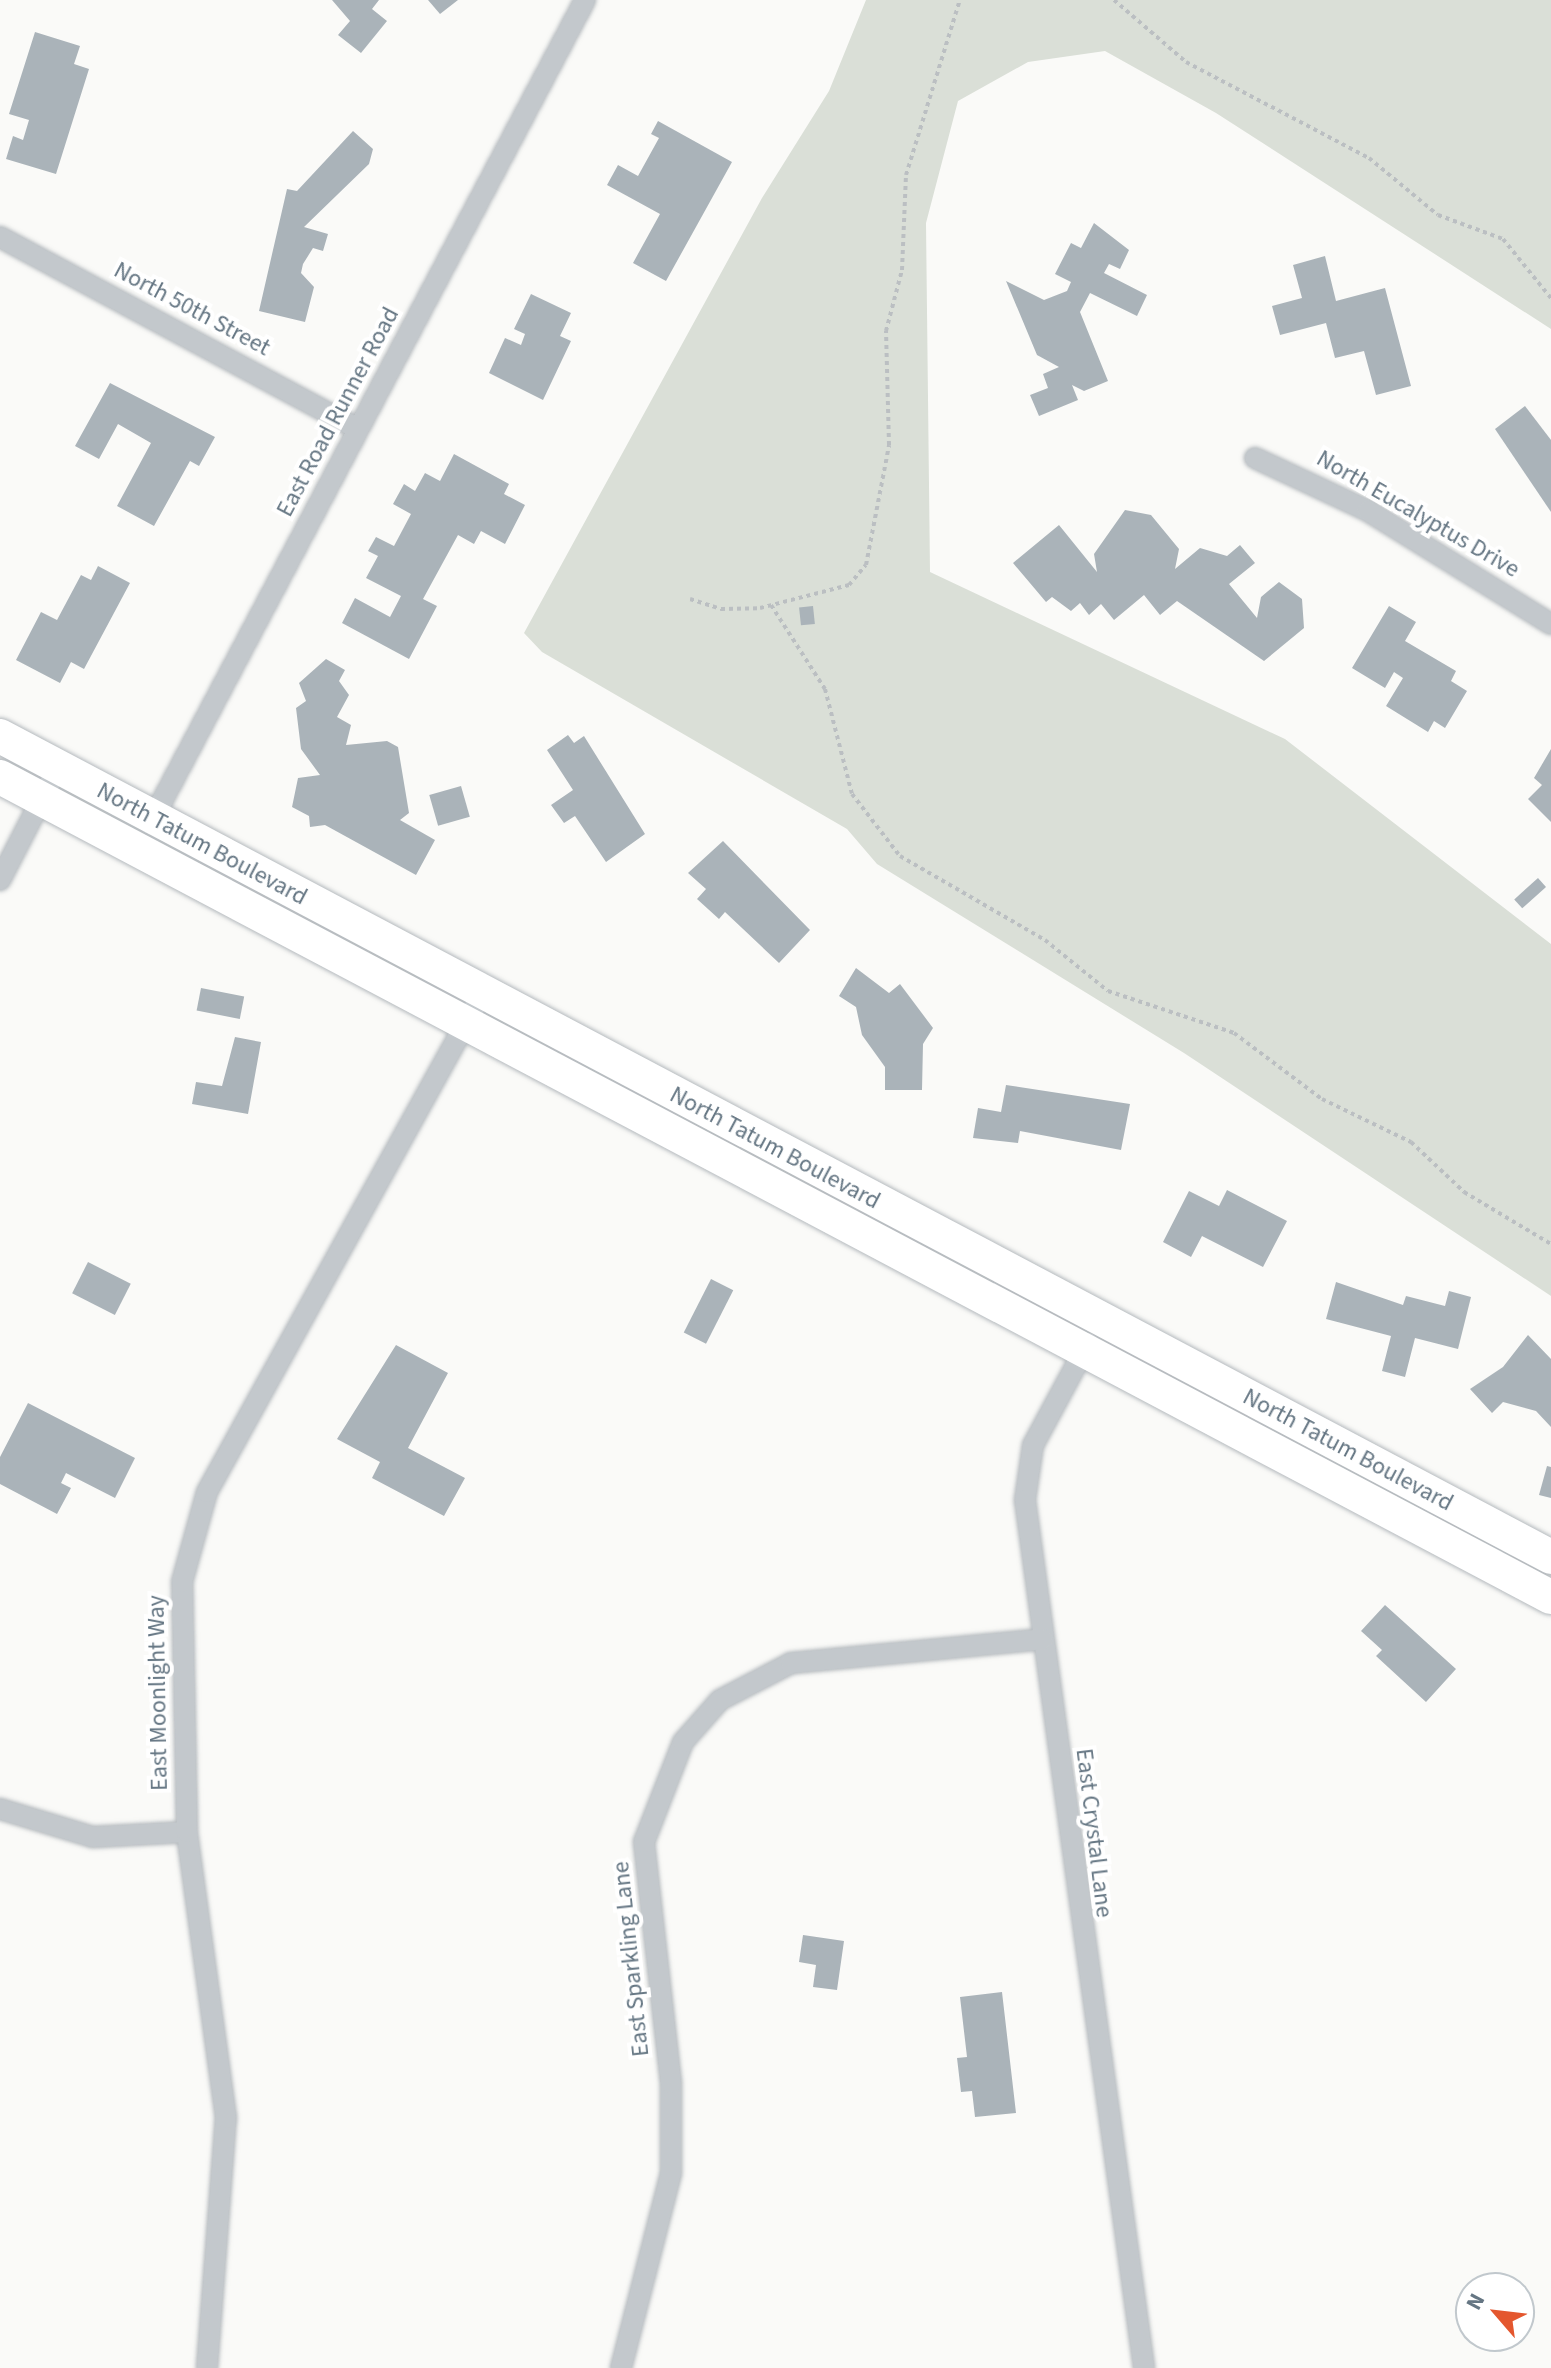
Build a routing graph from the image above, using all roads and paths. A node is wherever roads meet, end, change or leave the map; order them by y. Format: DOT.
graph roads {
  1 [pos="585,0"];
  2 [pos="960,0"];
  3 [pos="1114,0"];
  4 [pos="0,237"];
  5 [pos="1551,298"];
  6 [pos="358,429"];
  7 [pos="1255,458"];
  8 [pos="690,599"];
  9 [pos="771,605"];
  10 [pos="1551,624"];
  11 [pos="0,736"];
  12 [pos="58,767"];
  13 [pos="0,777"];
  14 [pos="42,799"];
  15 [pos="153,818"];
  16 [pos="137,849"];
  17 [pos="0,880"];
  18 [pos="483,992"];
  19 [pos="465,1023"];
  20 [pos="1551,1244"];
  21 [pos="1099,1319"];
  22 [pos="1083,1352"];
  23 [pos="1551,1557"];
  24 [pos="1551,1597"];
  25 [pos="1043,1639"];
  26 [pos="0,1809"];
  27 [pos="187,1832"];
  28 [pos="207,2368"];
  29 [pos="621,2368"];
  30 [pos="1144,2368"];
  1 -- 6 [label="street, East Road Runner Road"];
  2 -- 9 [label="path"];
  3 -- 5 [label="path"];
  4 -- 6 [label="street, North 50th Street"];
  6 -- 15 [label="street, East Road Runner Road"];
  7 -- 10 [label="street, North Eucalyptus Drive"];
  8 -- 9 [label="path"];
  9 -- 20 [label="path"];
  11 -- 12 [label="main road, North Tatum Boulevard"];
  12 -- 14 [label="street"];
  12 -- 15 [label="main road, North Tatum Boulevard"];
  13 -- 14 [label="main road, North Tatum Boulevard"];
  14 -- 16 [label="main road, North Tatum Boulevard"];
  14 -- 17 [label="street"];
  15 -- 16 [label="street, East Road Runner Road"];
  15 -- 18 [label="main road, North Tatum Boulevard"];
  16 -- 19 [label="main road, North Tatum Boulevard"];
  18 -- 19 [label="street, East Moonlight Way"];
  18 -- 21 [label="main road, North Tatum Boulevard"];
  19 -- 22 [label="main road, North Tatum Boulevard"];
  19 -- 27 [label="street, East Moonlight Way"];
  21 -- 22 [label="street, East Crystal Lane"];
  21 -- 23 [label="main road, North Tatum Boulevard"];
  22 -- 24 [label="main road, North Tatum Boulevard"];
  22 -- 25 [label="street, East Crystal Lane"];
  25 -- 29 [label="street, East Sparkling Lane"];
  25 -- 30 [label="street, East Crystal Lane"];
  26 -- 27 [label="street"];
  27 -- 28 [label="street, East Moonlight Way"];
}
